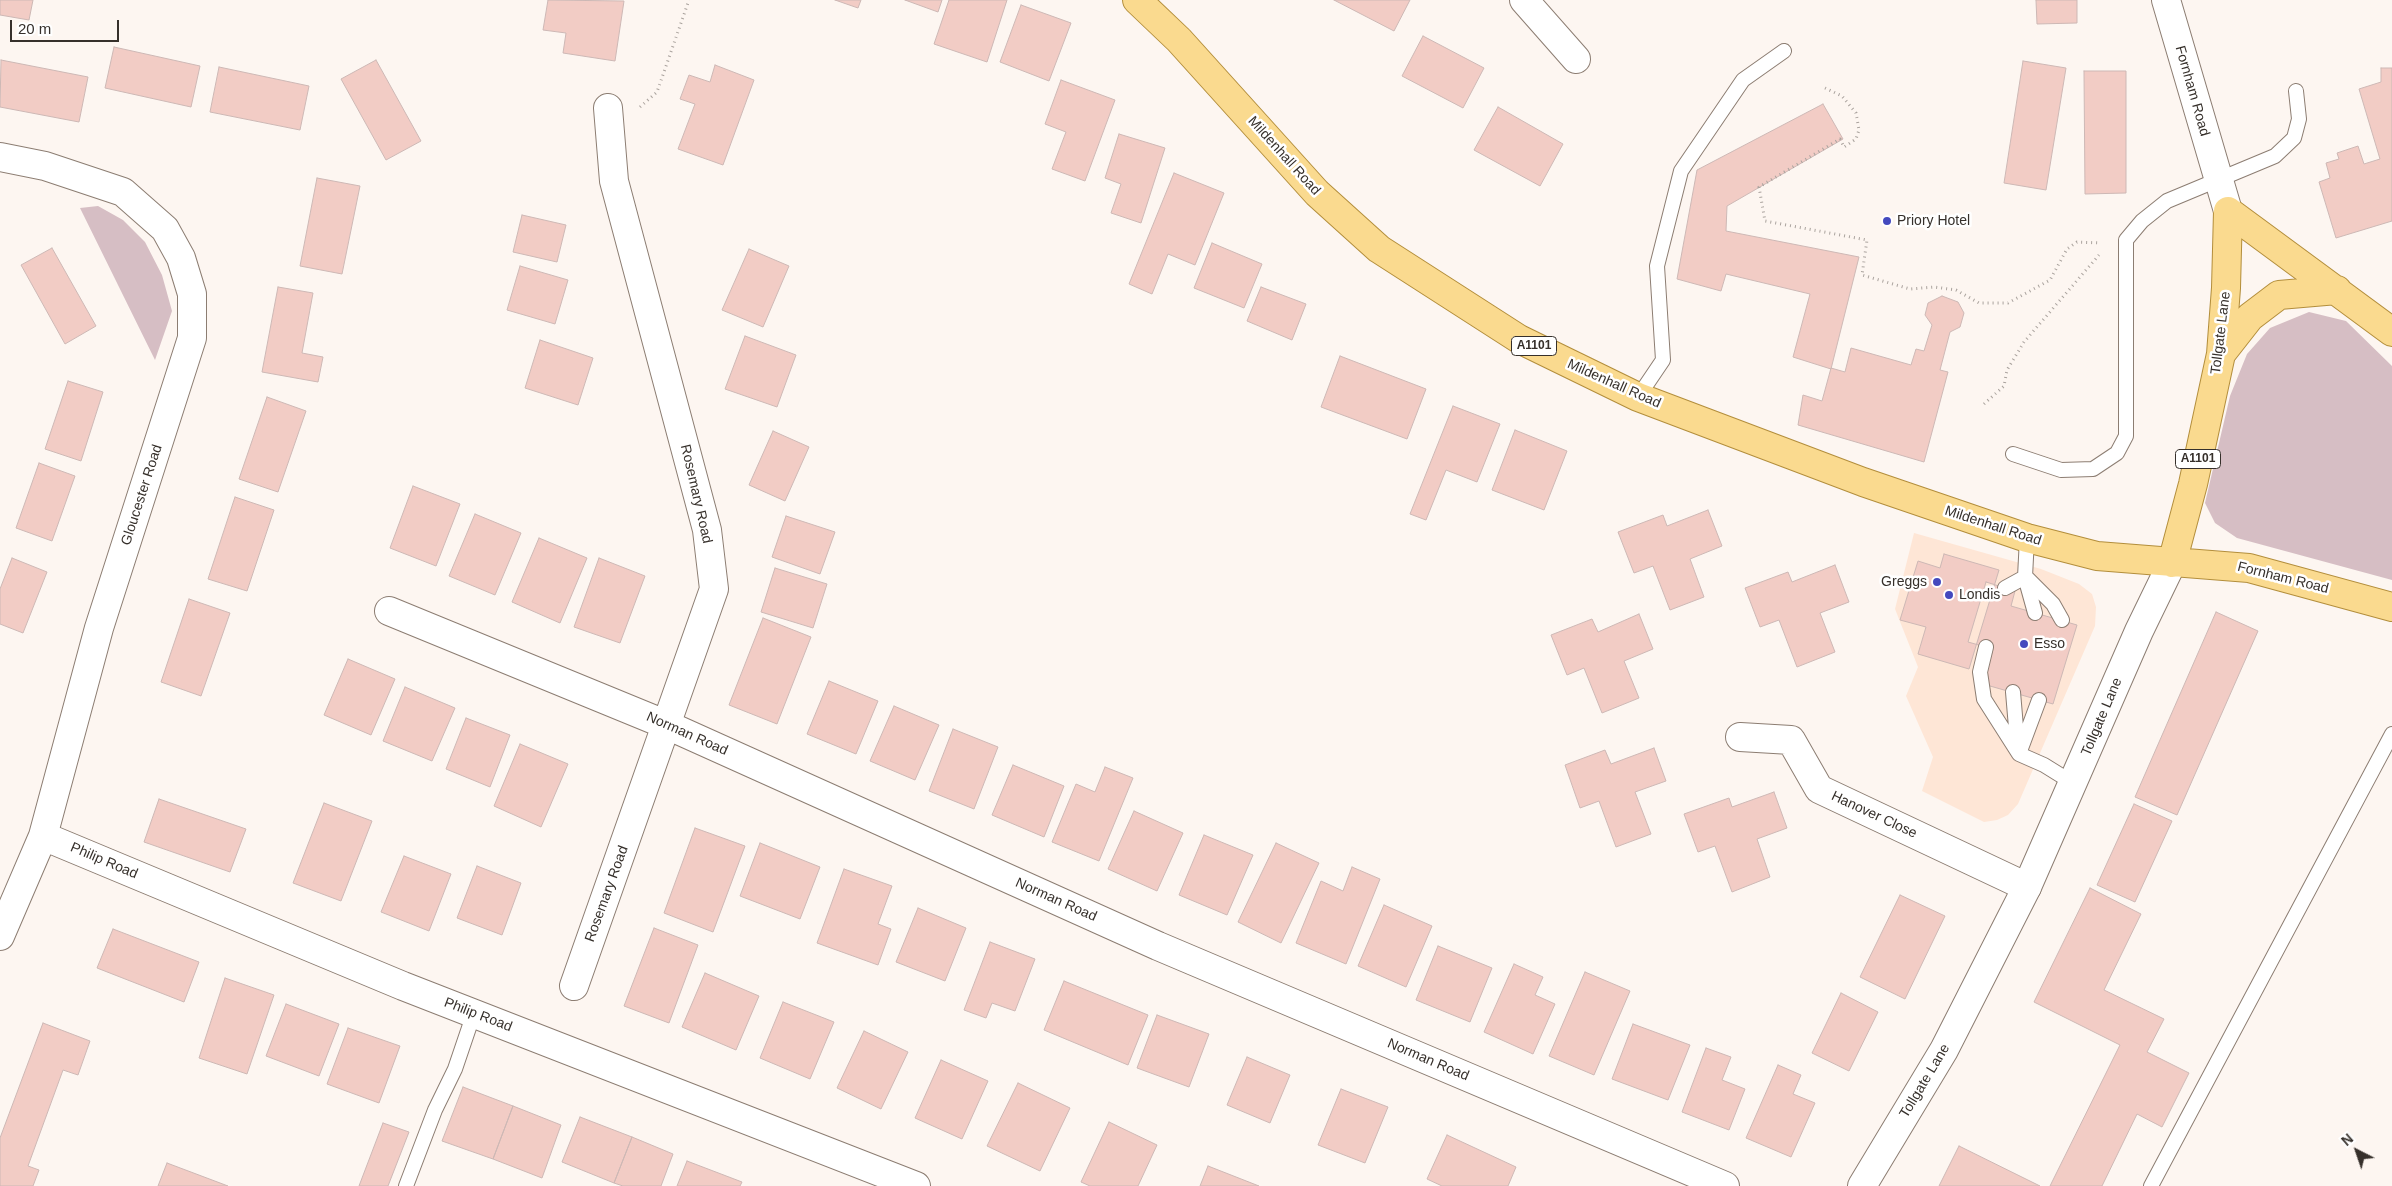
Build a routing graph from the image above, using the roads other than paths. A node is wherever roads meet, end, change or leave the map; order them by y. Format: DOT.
graph roads {
  1 [pos="1138,0"];
  2 [pos="1524,0"];
  3 [pos="2166,0"];
  4 [pos="1784,51"];
  5 [pos="1576,60"];
  6 [pos="2296,91"];
  7 [pos="610,120"];
  8 [pos="0,157"];
  9 [pos="2218,182"];
  10 [pos="2228,211"];
  11 [pos="2336,290"];
  12 [pos="2392,332"];
  13 [pos="2221,354"];
  14 [pos="1638,397"];
  15 [pos="2013,454"];
  16 [pos="2027,538"];
  17 [pos="2172,563"];
  18 [pos="2026,577"];
  19 [pos="2005,588"];
  20 [pos="2392,607"];
  21 [pos="389,611"];
  22 [pos="2035,613"];
  23 [pos="2062,620"];
  24 [pos="1986,647"];
  25 [pos="2013,692"];
  26 [pos="2039,700"];
  27 [pos="667,725"];
  28 [pos="2392,734"];
  29 [pos="1740,737"];
  30 [pos="2019,754"];
  31 [pos="2073,783"];
  32 [pos="43,836"];
  33 [pos="2027,887"];
  34 [pos="0,936"];
  35 [pos="574,986"];
  36 [pos="474,1013"];
  37 [pos="406,1186"];
  38 [pos="916,1186"];
  39 [pos="1724,1186"];
  40 [pos="1862,1186"];
  41 [pos="2151,1186"];
  1 -- 14 [label="main road, Mildenhall Road / A1101"];
  2 -- 5 [label="street"];
  3 -- 9 [label="street, Fornham Road"];
  4 -- 14 [label="lane"];
  6 -- 9 [label="lane"];
  7 -- 27 [label="street, Rosemary Road"];
  8 -- 32 [label="street, Gloucester Road"];
  9 -- 10 [label="street, Fornham Road"];
  9 -- 15 [label="lane"];
  10 -- 11 [label="main road"];
  10 -- 13 [label="main road, Tollgate Lane / A1101"];
  11 -- 12 [label="main road"];
  11 -- 13 [label="main road, A1101"];
  13 -- 17 [label="main road, Tollgate Lane / A1101"];
  14 -- 16 [label="main road, Mildenhall Road / A1101"];
  16 -- 17 [label="main road, Mildenhall Road / A1101"];
  16 -- 18 [label="lane"];
  17 -- 20 [label="main road, Fornham Road / A1101"];
  17 -- 31 [label="street, Tollgate Lane"];
  18 -- 19 [label="lane"];
  18 -- 22 [label="lane"];
  18 -- 23 [label="lane"];
  21 -- 27 [label="street, Norman Road"];
  24 -- 30 [label="lane"];
  25 -- 30 [label="lane"];
  26 -- 30 [label="lane"];
  27 -- 35 [label="street, Rosemary Road"];
  27 -- 39 [label="street, Norman Road"];
  28 -- 41 [label="lane"];
  29 -- 33 [label="street, Hanover Close"];
  30 -- 31 [label="lane"];
  31 -- 33 [label="street, Tollgate Lane"];
  32 -- 34 [label="street, Gloucester Road"];
  32 -- 36 [label="street, Philip Road"];
  33 -- 40 [label="street, Tollgate Lane"];
  36 -- 37 [label="lane"];
  36 -- 38 [label="street, Philip Road"];
}
